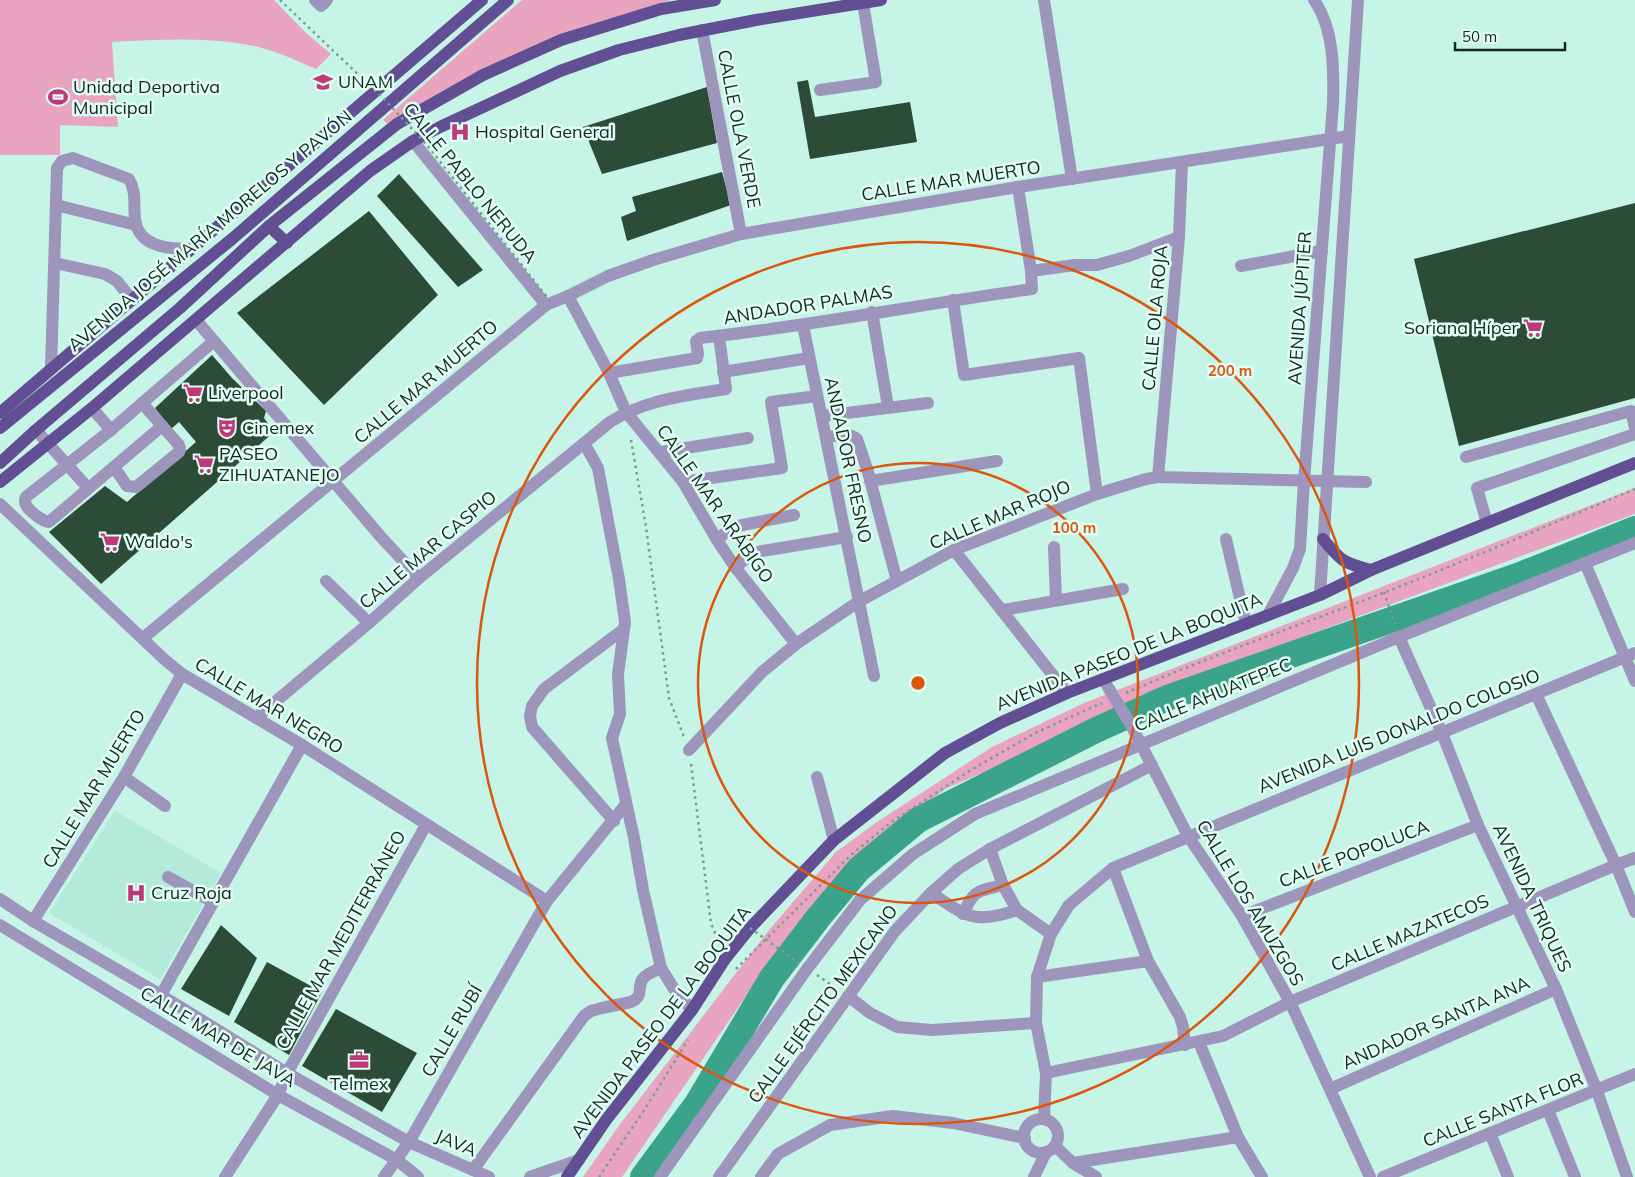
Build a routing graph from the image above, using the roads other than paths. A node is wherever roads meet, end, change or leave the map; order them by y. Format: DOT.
graph roads {
  1 [pos="315,0"];
  2 [pos="327,0"];
  3 [pos="482,0"];
  4 [pos="508,0"];
  5 [pos="714,0"];
  6 [pos="881,0"];
  7 [pos="1044,0"];
  8 [pos="1314,0"];
  9 [pos="1358,0"];
  10 [pos="862,3"];
  11 [pos="702,30"];
  12 [pos="820,90"];
  13 [pos="364,101"];
  14 [pos="377,114"];
  15 [pos="1348,136"];
  16 [pos="1330,138"];
  17 [pos="414,141"];
  18 [pos="1182,162"];
  19 [pos="1072,179"];
  20 [pos="1018,187"];
  21 [pos="56,205"];
  22 [pos="136,225"];
  23 [pos="269,226"];
  24 [pos="741,234"];
  25 [pos="1180,237"];
  26 [pos="287,243"];
  27 [pos="192,249"];
  28 [pos="1322,251"];
  29 [pos="55,263"];
  30 [pos="1241,266"];
  31 [pos="1031,271"];
  32 [pos="568,296"];
  33 [pos="132,300"];
  34 [pos="953,300"];
  35 [pos="548,303"];
  36 [pos="872,312"];
  37 [pos="196,320"];
  38 [pos="803,325"];
  39 [pos="719,336"];
  40 [pos="214,341"];
  41 [pos="809,358"];
  42 [pos="51,369"];
  43 [pos="609,372"];
  44 [pos="723,372"];
  45 [pos="817,396"];
  46 [pos="142,403"];
  47 [pos="928,403"];
  48 [pos="888,407"];
  49 [pos="92,408"];
  50 [pos="626,412"];
  51 [pos="0,413"];
  52 [pos="822,416"];
  53 [pos="162,426"];
  54 [pos="0,428"];
  55 [pos="1635,428"];
  56 [pos="36,430"];
  57 [pos="111,430"];
  58 [pos="1635,434"];
  59 [pos="826,437"];
  60 [pos="748,438"];
  61 [pos="587,440"];
  62 [pos="48,444"];
  63 [pos="661,452"];
  64 [pos="1466,457"];
  65 [pos="997,461"];
  66 [pos="0,463"];
  67 [pos="1635,463"];
  68 [pos="67,465"];
  69 [pos="114,467"];
  70 [pos="1158,477"];
  71 [pos="1304,480"];
  72 [pos="334,481"];
  73 [pos="870,481"];
  74 [pos="0,482"];
  75 [pos="683,482"];
  76 [pos="1326,482"];
  77 [pos="1366,482"];
  78 [pos="88,488"];
  79 [pos="1097,494"];
  80 [pos="0,504"];
  81 [pos="794,515"];
  82 [pos="1487,522"];
  83 [pos="847,537"];
  84 [pos="1226,538"];
  85 [pos="1323,539"];
  86 [pos="717,540"];
  87 [pos="1635,543"];
  88 [pos="1054,547"];
  89 [pos="954,550"];
  90 [pos="1585,563"];
  91 [pos="735,567"];
  92 [pos="1371,570"];
  93 [pos="419,578"];
  94 [pos="326,581"];
  95 [pos="898,581"];
  96 [pos="1123,589"];
  97 [pos="1320,595"];
  98 [pos="1056,600"];
  99 [pos="858,602"];
  100 [pos="1003,610"];
  101 [pos="1268,615"];
  102 [pos="369,623"];
  103 [pos="1246,624"];
  104 [pos="624,629"];
  105 [pos="1399,637"];
  106 [pos="143,638"];
  107 [pos="796,644"];
  108 [pos="1629,655"];
  109 [pos="182,674"];
  110 [pos="874,676"];
  111 [pos="1103,679"];
  112 [pos="1635,681"];
  113 [pos="1067,693"];
  114 [pos="1536,694"];
  115 [pos="256,718"];
  116 [pos="1442,733"];
  117 [pos="1140,744"];
  118 [pos="302,745"];
  119 [pos="689,750"];
  120 [pos="1152,765"];
  121 [pos="124,777"];
  122 [pos="817,777"];
  123 [pos="626,804"];
  124 [pos="165,806"];
  125 [pos="614,821"];
  126 [pos="1478,824"];
  127 [pos="426,825"];
  128 [pos="1188,836"];
  129 [pos="834,840"];
  130 [pos="990,849"];
  131 [pos="1635,858"];
  132 [pos="1616,864"];
  133 [pos="1113,868"];
  134 [pos="168,877"];
  135 [pos="1003,885"];
  136 [pos="931,893"];
  137 [pos="0,899"];
  138 [pos="547,901"];
  139 [pos="213,902"];
  140 [pos="1517,907"];
  141 [pos="1017,910"];
  142 [pos="1635,912"];
  143 [pos="963,914"];
  144 [pos="1242,916"];
  145 [pos="33,921"];
  146 [pos="0,925"];
  147 [pos="1051,934"];
  148 [pos="1148,961"];
  149 [pos="661,968"];
  150 [pos="131,977"];
  151 [pos="1037,977"];
  152 [pos="1556,990"];
  153 [pos="161,995"];
  154 [pos="848,996"];
  155 [pos="118,997"];
  156 [pos="1290,1002"];
  157 [pos="692,1010"];
  158 [pos="1036,1023"];
  159 [pos="1199,1042"];
  160 [pos="1185,1045"];
  161 [pos="287,1072"];
  162 [pos="1046,1073"];
  163 [pos="1635,1074"];
  164 [pos="1330,1089"];
  165 [pos="1597,1091"];
  166 [pos="278,1095"];
  167 [pos="1548,1110"];
  168 [pos="1044,1119"];
  169 [pos="1490,1134"];
  170 [pos="1238,1137"];
  171 [pos="1025,1138"];
  172 [pos="409,1142"];
  173 [pos="1051,1149"];
  174 [pos="397,1160"];
  175 [pos="579,1160"];
  176 [pos="1073,1162"];
  177 [pos="474,1170"];
  178 [pos="225,1177"];
  179 [pos="384,1177"];
  180 [pos="418,1177"];
  181 [pos="489,1177"];
  182 [pos="530,1177"];
  183 [pos="567,1177"];
  184 [pos="660,1177"];
  185 [pos="719,1177"];
  186 [pos="761,1177"];
  187 [pos="1034,1177"];
  188 [pos="1096,1177"];
  189 [pos="1262,1177"];
  190 [pos="1370,1177"];
  191 [pos="1383,1177"];
  192 [pos="1508,1177"];
  193 [pos="1574,1177"];
  194 [pos="1627,1177"];
  1 -- 2 [label="street"];
  3 -- 13 [label="main road, AVENIDA JOSÉ MARÍA MORELOS Y PAVÓN"];
  4 -- 14 [label="main road, AVENIDA JOSÉ MARÍA MORELOS Y PAVÓN"];
  5 -- 23 [label="main road, AVENIDA JOSÉ MARÍA MORELOS Y PAVÓN"];
  6 -- 10 [label="main road"];
  7 -- 19 [label="street"];
  8 -- 16 [label="street, AVENIDA JÚPITER"];
  9 -- 15 [label="street, AVENIDA JÚPITER"];
  10 -- 11 [label="main road"];
  10 -- 12 [label="street"];
  11 -- 17 [label="main road"];
  11 -- 24 [label="street, CALLE OLA VERDE"];
  13 -- 14 [label="main road"];
  13 -- 27 [label="main road, AVENIDA JOSÉ MARÍA MORELOS Y PAVÓN"];
  14 -- 54 [label="main road, AVENIDA JOSÉ MARÍA MORELOS Y PAVÓN"];
  15 -- 16 [label="street, CALLE MAR MUERTO"];
  15 -- 76 [label="street, AVENIDA JÚPITER"];
  16 -- 18 [label="street, CALLE MAR MUERTO"];
  16 -- 28 [label="street, AVENIDA JÚPITER"];
  17 -- 26 [label="main road"];
  17 -- 35 [label="street"];
  18 -- 19 [label="street, CALLE MAR MUERTO"];
  18 -- 25 [label="street, CALLE OLA ROJA"];
  19 -- 20 [label="street, CALLE MAR MUERTO"];
  20 -- 24 [label="street, CALLE MAR MUERTO"];
  20 -- 31 [label="street"];
  21 -- 22 [label="street"];
  21 -- 22 [label="street"];
  21 -- 29 [label="street"];
  22 -- 27 [label="street"];
  23 -- 26 [label="main road"];
  23 -- 56 [label="main road, AVENIDA JOSÉ MARÍA MORELOS Y PAVÓN"];
  24 -- 32 [label="street, CALLE MAR MUERTO"];
  25 -- 31 [label="street"];
  25 -- 70 [label="street, CALLE OLA ROJA"];
  26 -- 37 [label="main road"];
  27 -- 33 [label="main road, AVENIDA JOSÉ MARÍA MORELOS Y PAVÓN"];
  28 -- 30 [label="street"];
  28 -- 71 [label="street, AVENIDA JÚPITER"];
  29 -- 33 [label="street"];
  29 -- 42 [label="street"];
  31 -- 34 [label="street, ANDADOR PALMAS"];
  32 -- 35 [label="street"];
  32 -- 43 [label="street, CALLE MAR ARÁBIGO"];
  33 -- 42 [label="main road, AVENIDA JOSÉ MARÍA MORELOS Y PAVÓN"];
  34 -- 36 [label="street, ANDADOR PALMAS"];
  34 -- 79 [label="street"];
  35 -- 72 [label="street, CALLE MAR MUERTO"];
  36 -- 38 [label="street, ANDADOR PALMAS"];
  36 -- 48 [label="street"];
  37 -- 40 [label="street"];
  37 -- 49 [label="main road"];
  38 -- 39 [label="street, ANDADOR PALMAS"];
  38 -- 41 [label="street, ANDADOR FRESNO"];
  39 -- 43 [label="street, ANDADOR PALMAS"];
  39 -- 44 [label="street"];
  40 -- 46 [label="street"];
  40 -- 72 [label="street"];
  41 -- 44 [label="street"];
  41 -- 45 [label="street, ANDADOR FRESNO"];
  42 -- 51 [label="main road, AVENIDA JOSÉ MARÍA MORELOS Y PAVÓN"];
  43 -- 50 [label="street, CALLE MAR ARÁBIGO"];
  44 -- 50 [label="street, CALLE MAR CASPIO"];
  45 -- 52 [label="street, ANDADOR FRESNO"];
  45 -- 75 [label="street"];
  46 -- 53 [label="street"];
  46 -- 57 [label="street"];
  47 -- 48 [label="street"];
  48 -- 52 [label="street"];
  49 -- 57 [label="street"];
  49 -- 62 [label="main road"];
  50 -- 61 [label="street, CALLE MAR CASPIO"];
  50 -- 63 [label="street, CALLE MAR ARÁBIGO"];
  52 -- 59 [label="street, ANDADOR FRESNO"];
  53 -- 69 [label="street"];
  53 -- 69 [label="street"];
  55 -- 64 [label="street"];
  56 -- 62 [label="street"];
  56 -- 66 [label="main road, AVENIDA JOSÉ MARÍA MORELOS Y PAVÓN"];
  57 -- 68 [label="street"];
  58 -- 82 [label="street"];
  59 -- 73 [label="street"];
  59 -- 83 [label="street, ANDADOR FRESNO"];
  60 -- 63 [label="street"];
  61 -- 93 [label="street, CALLE MAR CASPIO"];
  61 -- 104 [label="street"];
  62 -- 68 [label="street"];
  62 -- 74 [label="main road"];
  63 -- 75 [label="street, CALLE MAR ARÁBIGO"];
  65 -- 73 [label="street"];
  67 -- 82 [label="main road, AVENIDA PASEO DE LA BOQUITA"];
  68 -- 78 [label="street"];
  68 -- 78 [label="street"];
  69 -- 78 [label="street"];
  70 -- 71 [label="street, CALLE MAR ROJO"];
  70 -- 79 [label="street, CALLE MAR ROJO"];
  71 -- 76 [label="street, CALLE MAR ROJO"];
  71 -- 101 [label="street, AVENIDA JÚPITER"];
  72 -- 93 [label="street"];
  72 -- 106 [label="street, CALLE MAR MUERTO"];
  73 -- 95 [label="street"];
  75 -- 86 [label="street, CALLE MAR ARÁBIGO"];
  76 -- 77 [label="street, CALLE MAR ROJO"];
  76 -- 85 [label="street, AVENIDA JÚPITER"];
  79 -- 89 [label="street, CALLE MAR ROJO"];
  80 -- 106 [label="street, CALLE MAR NEGRO"];
  81 -- 86 [label="street"];
  82 -- 92 [label="main road, AVENIDA PASEO DE LA BOQUITA"];
  83 -- 91 [label="street"];
  83 -- 99 [label="street, ANDADOR FRESNO"];
  84 -- 103 [label="street"];
  85 -- 92 [label="main road"];
  85 -- 97 [label="street, AVENIDA JÚPITER"];
  86 -- 91 [label="street, CALLE MAR ARÁBIGO"];
  87 -- 90 [label="street"];
  88 -- 98 [label="street"];
  89 -- 95 [label="street, CALLE MAR ROJO"];
  89 -- 100 [label="street"];
  90 -- 105 [label="street, CALLE AHUATEPEC"];
  90 -- 108 [label="street"];
  91 -- 107 [label="street, CALLE MAR ARÁBIGO"];
  92 -- 97 [label="main road, AVENIDA PASEO DE LA BOQUITA"];
  93 -- 102 [label="street, CALLE MAR CASPIO"];
  94 -- 102 [label="street"];
  95 -- 99 [label="street, CALLE MAR ROJO"];
  96 -- 98 [label="street"];
  97 -- 101 [label="main road, AVENIDA PASEO DE LA BOQUITA"];
  98 -- 100 [label="street"];
  99 -- 107 [label="street, CALLE MAR ROJO"];
  99 -- 110 [label="street, ANDADOR FRESNO"];
  100 -- 113 [label="street"];
  101 -- 103 [label="main road, AVENIDA PASEO DE LA BOQUITA"];
  102 -- 115 [label="street, CALLE MAR CASPIO"];
  103 -- 111 [label="main road, AVENIDA PASEO DE LA BOQUITA"];
  104 -- 123 [label="street"];
  104 -- 125 [label="street"];
  105 -- 116 [label="street, AVENIDA TRIQUES"];
  105 -- 117 [label="street, CALLE AHUATEPEC"];
  106 -- 109 [label="street, CALLE MAR NEGRO"];
  107 -- 119 [label="street, CALLE MAR ROJO"];
  108 -- 112 [label="street"];
  108 -- 114 [label="street, AVENIDA LUIS DONALDO COLOSIO"];
  109 -- 115 [label="street, CALLE MAR NEGRO"];
  109 -- 121 [label="street, CALLE MAR MUERTO"];
  111 -- 113 [label="main road, AVENIDA PASEO DE LA BOQUITA"];
  111 -- 117 [label="street, CALLE LOS AMUZGOS"];
  113 -- 129 [label="main road, AVENIDA PASEO DE LA BOQUITA"];
  114 -- 116 [label="street, AVENIDA LUIS DONALDO COLOSIO"];
  114 -- 132 [label="street"];
  115 -- 118 [label="street, CALLE MAR NEGRO"];
  116 -- 126 [label="street, AVENIDA TRIQUES"];
  116 -- 128 [label="street, AVENIDA LUIS DONALDO COLOSIO"];
  117 -- 120 [label="street, CALLE LOS AMUZGOS"];
  117 -- 184 [label="street, CALLE AHUATEPEC"];
  118 -- 127 [label="street, CALLE MAR NEGRO"];
  118 -- 139 [label="street"];
  120 -- 128 [label="street, CALLE LOS AMUZGOS"];
  120 -- 130 [label="street, CALLE EJÉRCITO MEXICANO"];
  121 -- 124 [label="street"];
  121 -- 145 [label="street, CALLE MAR MUERTO"];
  122 -- 129 [label="street"];
  123 -- 125 [label="street"];
  123 -- 149 [label="street"];
  125 -- 138 [label="street"];
  126 -- 140 [label="street, AVENIDA TRIQUES"];
  126 -- 144 [label="street, CALLE POPOLUCA"];
  127 -- 138 [label="street, CALLE MAR NEGRO"];
  127 -- 161 [label="street, CALLE MAR MEDITERRÁNEO"];
  128 -- 133 [label="street, AVENIDA LUIS DONALDO COLOSIO"];
  128 -- 144 [label="street, CALLE LOS AMUZGOS"];
  129 -- 157 [label="main road, AVENIDA PASEO DE LA BOQUITA"];
  130 -- 135 [label="street"];
  130 -- 136 [label="street, CALLE EJÉRCITO MEXICANO"];
  131 -- 132 [label="street, CALLE MAZATECOS"];
  132 -- 140 [label="street, CALLE MAZATECOS"];
  132 -- 142 [label="street"];
  133 -- 147 [label="street, AVENIDA LUIS DONALDO COLOSIO"];
  133 -- 148 [label="street"];
  134 -- 139 [label="street"];
  135 -- 141 [label="street"];
  135 -- 143 [label="street"];
  136 -- 143 [label="street"];
  136 -- 154 [label="street, CALLE EJÉRCITO MEXICANO"];
  137 -- 145 [label="street, CALLE MAR DE JAVA"];
  138 -- 172 [label="street, CALLE RUBÍ"];
  139 -- 153 [label="street"];
  140 -- 152 [label="street, AVENIDA TRIQUES"];
  140 -- 156 [label="street, CALLE MAZATECOS"];
  141 -- 143 [label="street"];
  141 -- 147 [label="street"];
  144 -- 156 [label="street, CALLE LOS AMUZGOS"];
  145 -- 150 [label="street, CALLE MAR DE JAVA"];
  146 -- 155 [label="street, CALLE MAR DE JAVA"];
  147 -- 151 [label="street, AVENIDA LUIS DONALDO COLOSIO"];
  148 -- 151 [label="street"];
  148 -- 160 [label="street"];
  149 -- 157 [label="street"];
  149 -- 177 [label="street"];
  150 -- 153 [label="street, CALLE MAR DE JAVA"];
  150 -- 155 [label="street"];
  151 -- 158 [label="street, AVENIDA LUIS DONALDO COLOSIO"];
  152 -- 164 [label="street, ANDADOR SANTA ANA"];
  152 -- 165 [label="street, AVENIDA TRIQUES"];
  153 -- 161 [label="street, CALLE MAR DE JAVA"];
  154 -- 158 [label="street"];
  154 -- 185 [label="street, CALLE EJÉRCITO MEXICANO"];
  155 -- 166 [label="street, CALLE MAR DE JAVA"];
  156 -- 159 [label="street, CALLE MAZATECOS"];
  156 -- 164 [label="street, CALLE LOS AMUZGOS"];
  157 -- 175 [label="main road, AVENIDA PASEO DE LA BOQUITA"];
  158 -- 162 [label="street, AVENIDA LUIS DONALDO COLOSIO"];
  159 -- 160 [label="street, CALLE MAZATECOS"];
  159 -- 170 [label="street"];
  160 -- 162 [label="street, CALLE MAZATECOS"];
  161 -- 166 [label="street, CALLE MAR MEDITERRÁNEO"];
  161 -- 172 [label="street, CALLE MAR DE JAVA"];
  162 -- 168 [label="street, AVENIDA LUIS DONALDO COLOSIO"];
  163 -- 165 [label="street, CALLE SANTA FLOR"];
  164 -- 190 [label="street, CALLE LOS AMUZGOS"];
  165 -- 167 [label="street, CALLE SANTA FLOR"];
  165 -- 194 [label="street, AVENIDA TRIQUES"];
  166 -- 174 [label="street, CALLE MAR DE JAVA"];
  166 -- 178 [label="street, CALLE MAR MEDITERRÁNEO"];
  167 -- 169 [label="street, CALLE SANTA FLOR"];
  167 -- 193 [label="street"];
  168 -- 171 [label="street"];
  168 -- 173 [label="street"];
  169 -- 191 [label="street, CALLE SANTA FLOR"];
  169 -- 192 [label="street"];
  170 -- 176 [label="street"];
  170 -- 189 [label="street"];
  171 -- 173 [label="street"];
  171 -- 186 [label="street"];
  172 -- 174 [label="street, CALLE RUBÍ"];
  172 -- 177 [label="street, JAVA"];
  173 -- 176 [label="street"];
  173 -- 187 [label="street"];
  174 -- 179 [label="street, CALLE RUBÍ"];
  174 -- 180 [label="street, CALLE MAR DE JAVA"];
  175 -- 182 [label="street"];
  175 -- 183 [label="main road, AVENIDA PASEO DE LA BOQUITA"];
  176 -- 188 [label="street"];
  177 -- 181 [label="street, JAVA"];
}
